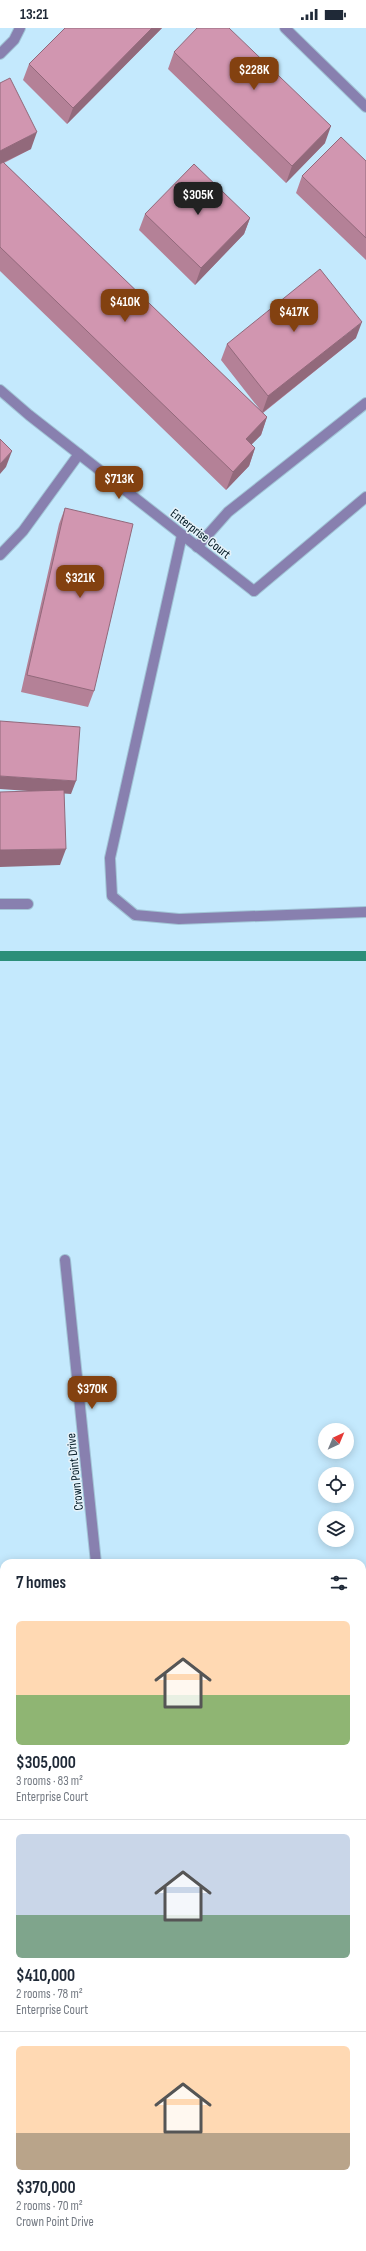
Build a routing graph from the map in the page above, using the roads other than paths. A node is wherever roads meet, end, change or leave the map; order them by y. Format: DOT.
graph roads {
  1 [pos="20,28"];
  2 [pos="285,28"];
  3 [pos="0,54"];
  4 [pos="366,107"];
  5 [pos="0,390"];
  6 [pos="366,403"];
  7 [pos="79,454"];
  8 [pos="366,498"];
  9 [pos="182,535"];
  10 [pos="197,547"];
  11 [pos="0,555"];
  12 [pos="0,904"];
  13 [pos="28,904"];
  14 [pos="366,912"];
  15 [pos="65,1260"];
  16 [pos="96,1559"];
  1 -- 3 [label="street"];
  2 -- 4 [label="street"];
  5 -- 7 [label="street, Enterprise Court"];
  6 -- 10 [label="street"];
  7 -- 9 [label="street, Enterprise Court"];
  7 -- 11 [label="street"];
  8 -- 10 [label="street, Enterprise Court"];
  9 -- 10 [label="street, Enterprise Court"];
  9 -- 14 [label="street"];
  12 -- 13 [label="street"];
  15 -- 16 [label="street, Crown Point Drive"];
}
